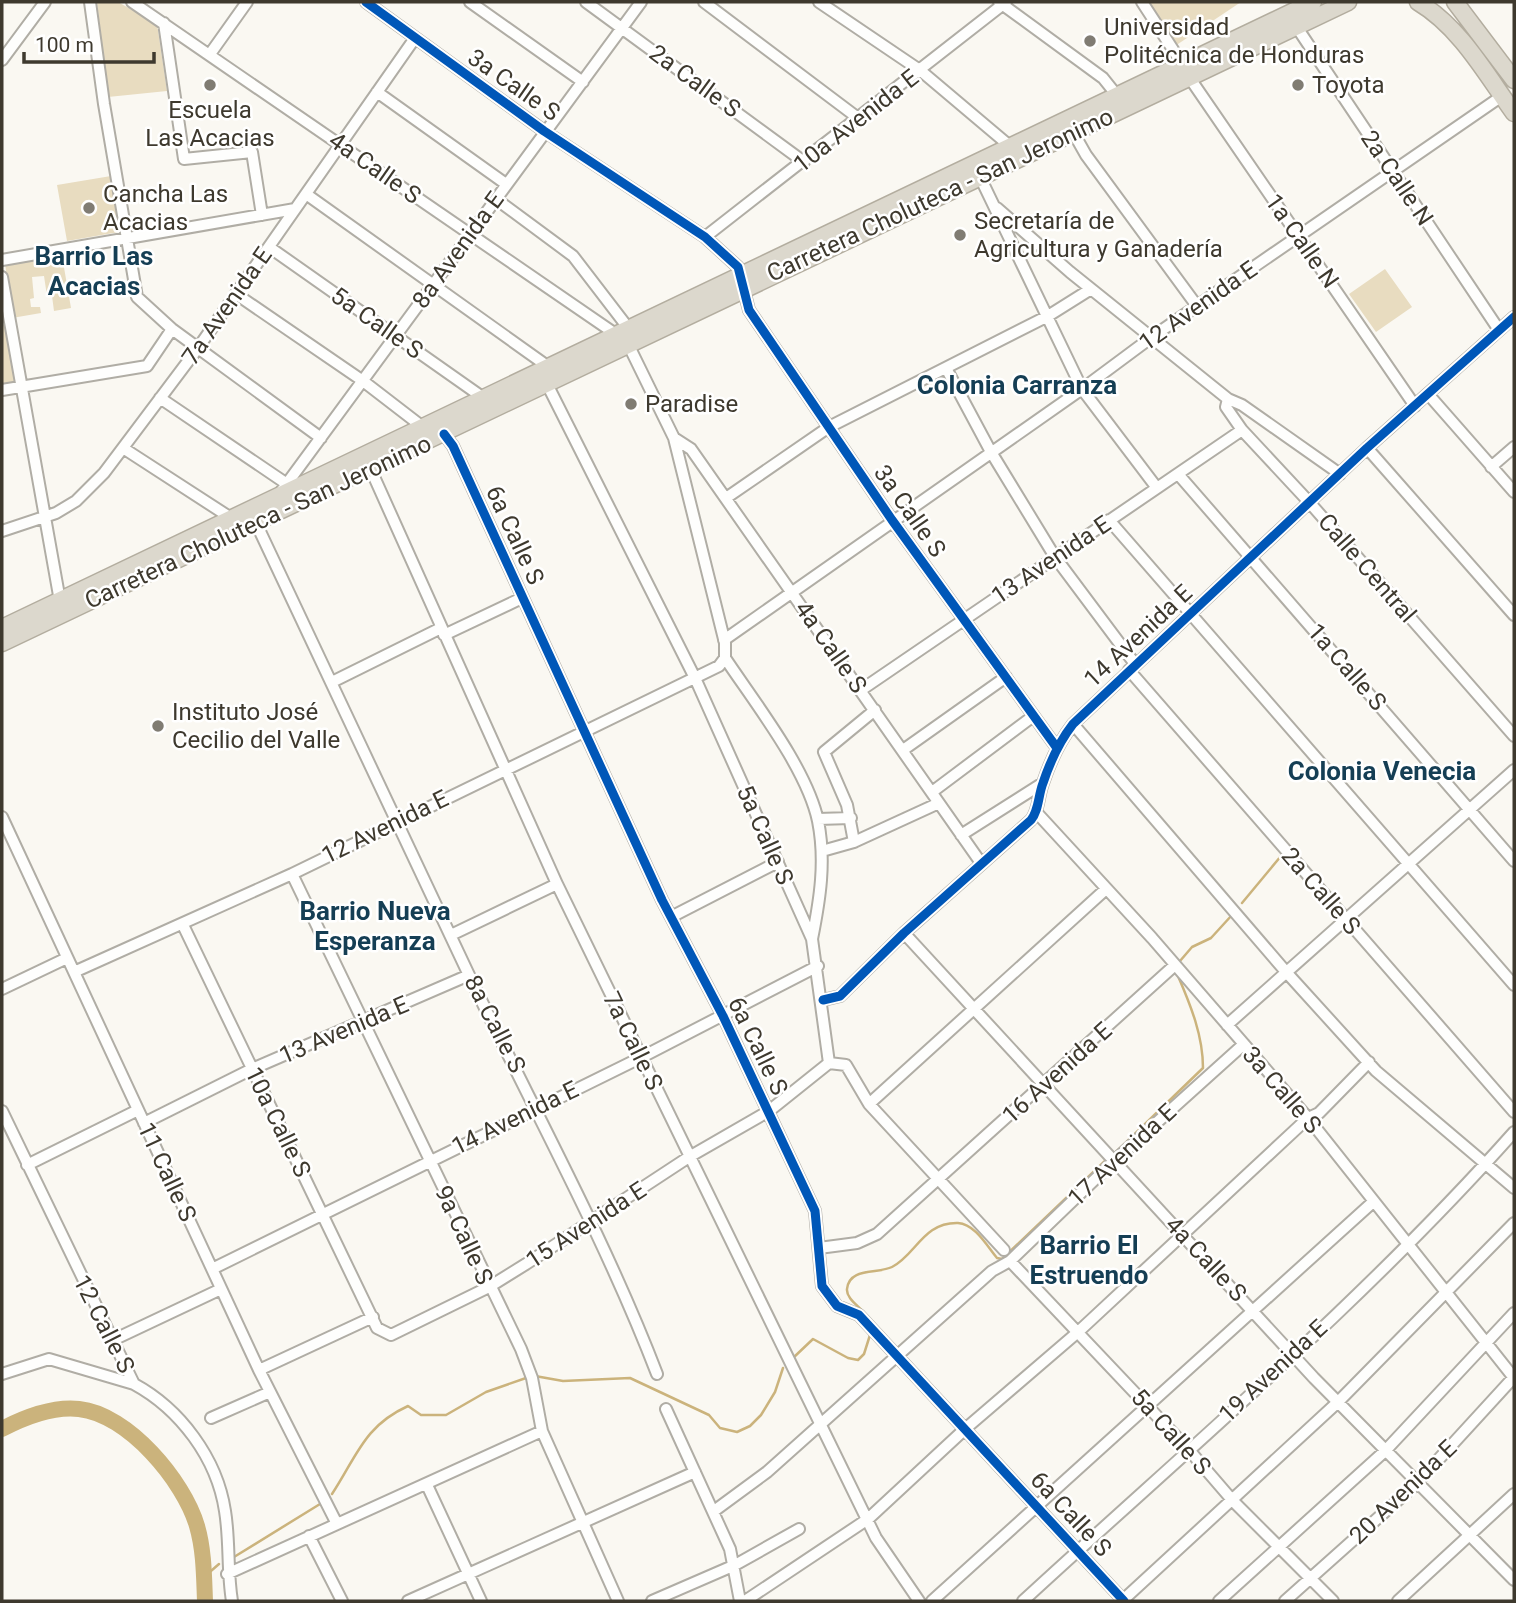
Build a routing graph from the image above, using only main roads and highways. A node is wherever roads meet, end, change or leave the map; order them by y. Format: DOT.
graph roads {
  1 [pos="1313,2"];
  2 [pos="1348,2"];
  3 [pos="1418,2"];
  4 [pos="1457,3"];
  5 [pos="1186,71"];
  6 [pos="1514,80"];
  7 [pos="1121,102"];
  8 [pos="1514,113"];
  9 [pos="742,281"];
  10 [pos="549,376"];
  11 [pos="434,434"];
  12 [pos="2,628"];
  13 [pos="2,643"];
  1 -- 5 [label="highway, Carretera Choluteca - San Jeronimo"];
  2 -- 5 [label="highway, Carretera Choluteca - San Jeronimo"];
  3 -- 8 [label="highway"];
  4 -- 6 [label="highway"];
  5 -- 7 [label="highway, Carretera Choluteca - San Jeronimo"];
  7 -- 9 [label="highway, Carretera Choluteca - San Jeronimo"];
  7 -- 9 [label="highway, Carretera Choluteca - San Jeronimo"];
  9 -- 10 [label="highway, Carretera Choluteca - San Jeronimo"];
  10 -- 11 [label="highway, Carretera Choluteca - San Jeronimo"];
  10 -- 11 [label="highway, Carretera Choluteca - San Jeronimo"];
  11 -- 12 [label="highway, Carretera Choluteca - San Jeronimo"];
  11 -- 13 [label="highway, Carretera Choluteca - San Jeronimo"];
}
